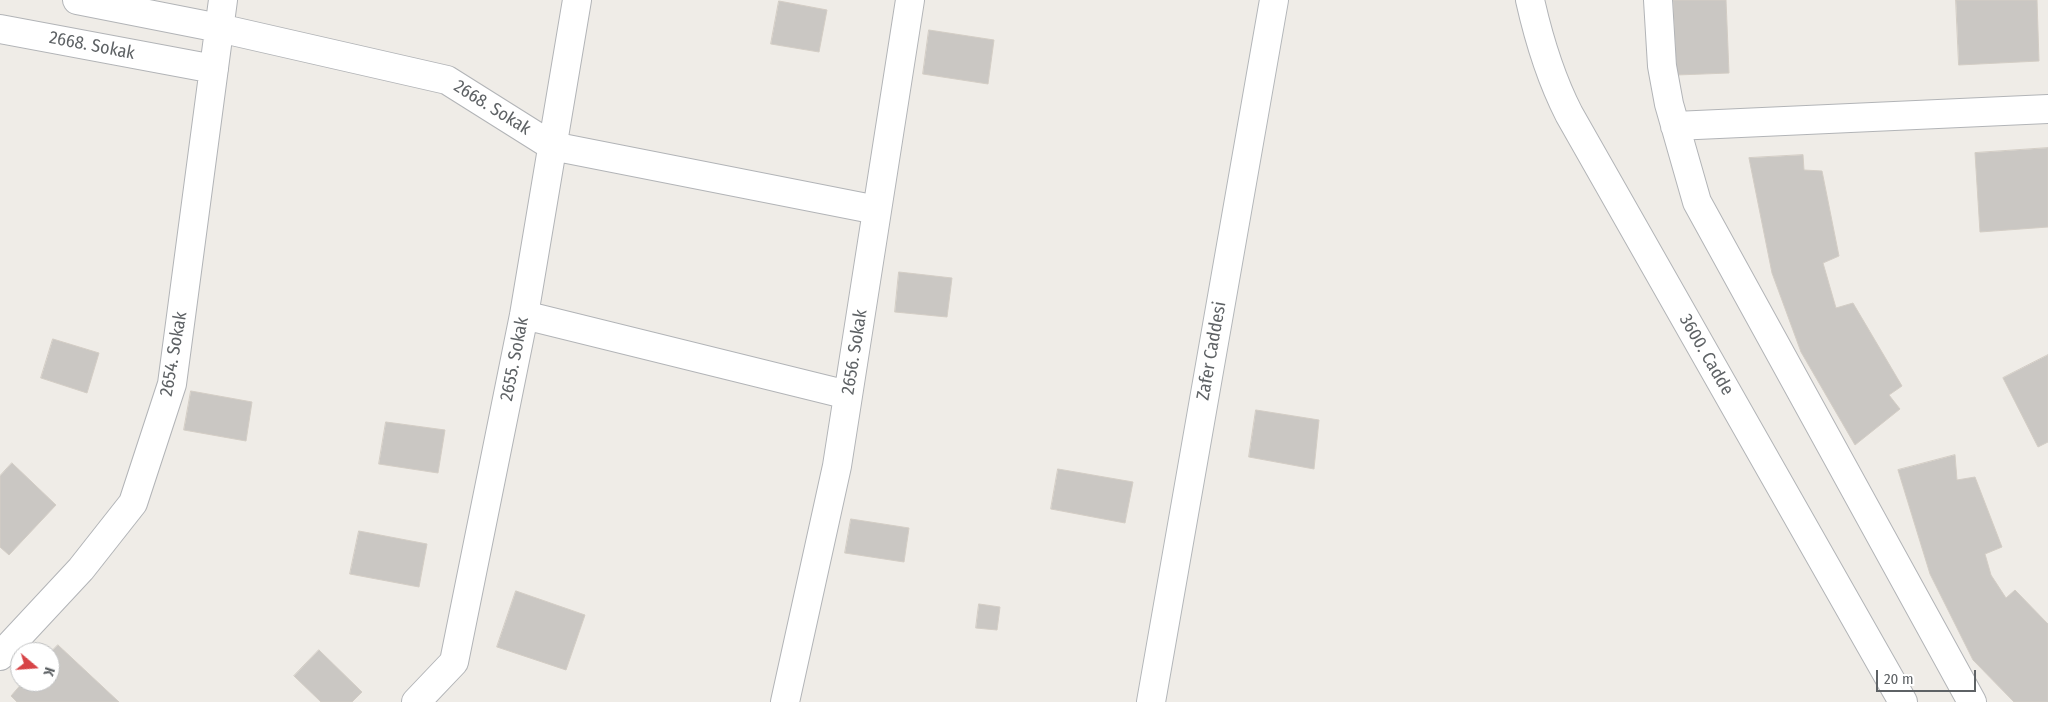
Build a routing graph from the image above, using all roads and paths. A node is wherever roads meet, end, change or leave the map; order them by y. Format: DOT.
graph roads {
  1 [pos="76,0"];
  2 [pos="224,0"];
  3 [pos="577,0"];
  4 [pos="910,0"];
  5 [pos="1274,0"];
  6 [pos="1530,0"];
  7 [pos="1658,0"];
  8 [pos="219,28"];
  9 [pos="0,29"];
  10 [pos="214,69"];
  11 [pos="2048,109"];
  12 [pos="1675,126"];
  13 [pos="552,146"];
  14 [pos="877,210"];
  15 [pos="524,314"];
  16 [pos="848,395"];
  17 [pos="0,656"];
  18 [pos="416,702"];
  19 [pos="785,702"];
  20 [pos="1151,702"];
  21 [pos="1903,702"];
  22 [pos="1972,702"];
  1 -- 8 [label="street, 2668. Sokak"];
  2 -- 8 [label="street, 2654. Sokak"];
  3 -- 13 [label="street, 2655. Sokak"];
  4 -- 14 [label="street, 2656. Sokak"];
  5 -- 20 [label="street, Zafer Caddesi"];
  6 -- 21 [label="street, 3600. Cadde"];
  7 -- 12 [label="street"];
  8 -- 10 [label="street, 2654. Sokak"];
  8 -- 13 [label="street, 2668. Sokak"];
  9 -- 10 [label="street, 2668. Sokak"];
  10 -- 17 [label="street, 2654. Sokak"];
  11 -- 12 [label="street"];
  12 -- 22 [label="street"];
  13 -- 14 [label="street, 2668. Sokak"];
  13 -- 15 [label="street, 2655. Sokak"];
  14 -- 16 [label="street, 2656. Sokak"];
  15 -- 16 [label="street"];
  15 -- 18 [label="street, 2655. Sokak"];
  16 -- 19 [label="street, 2656. Sokak"];
}
